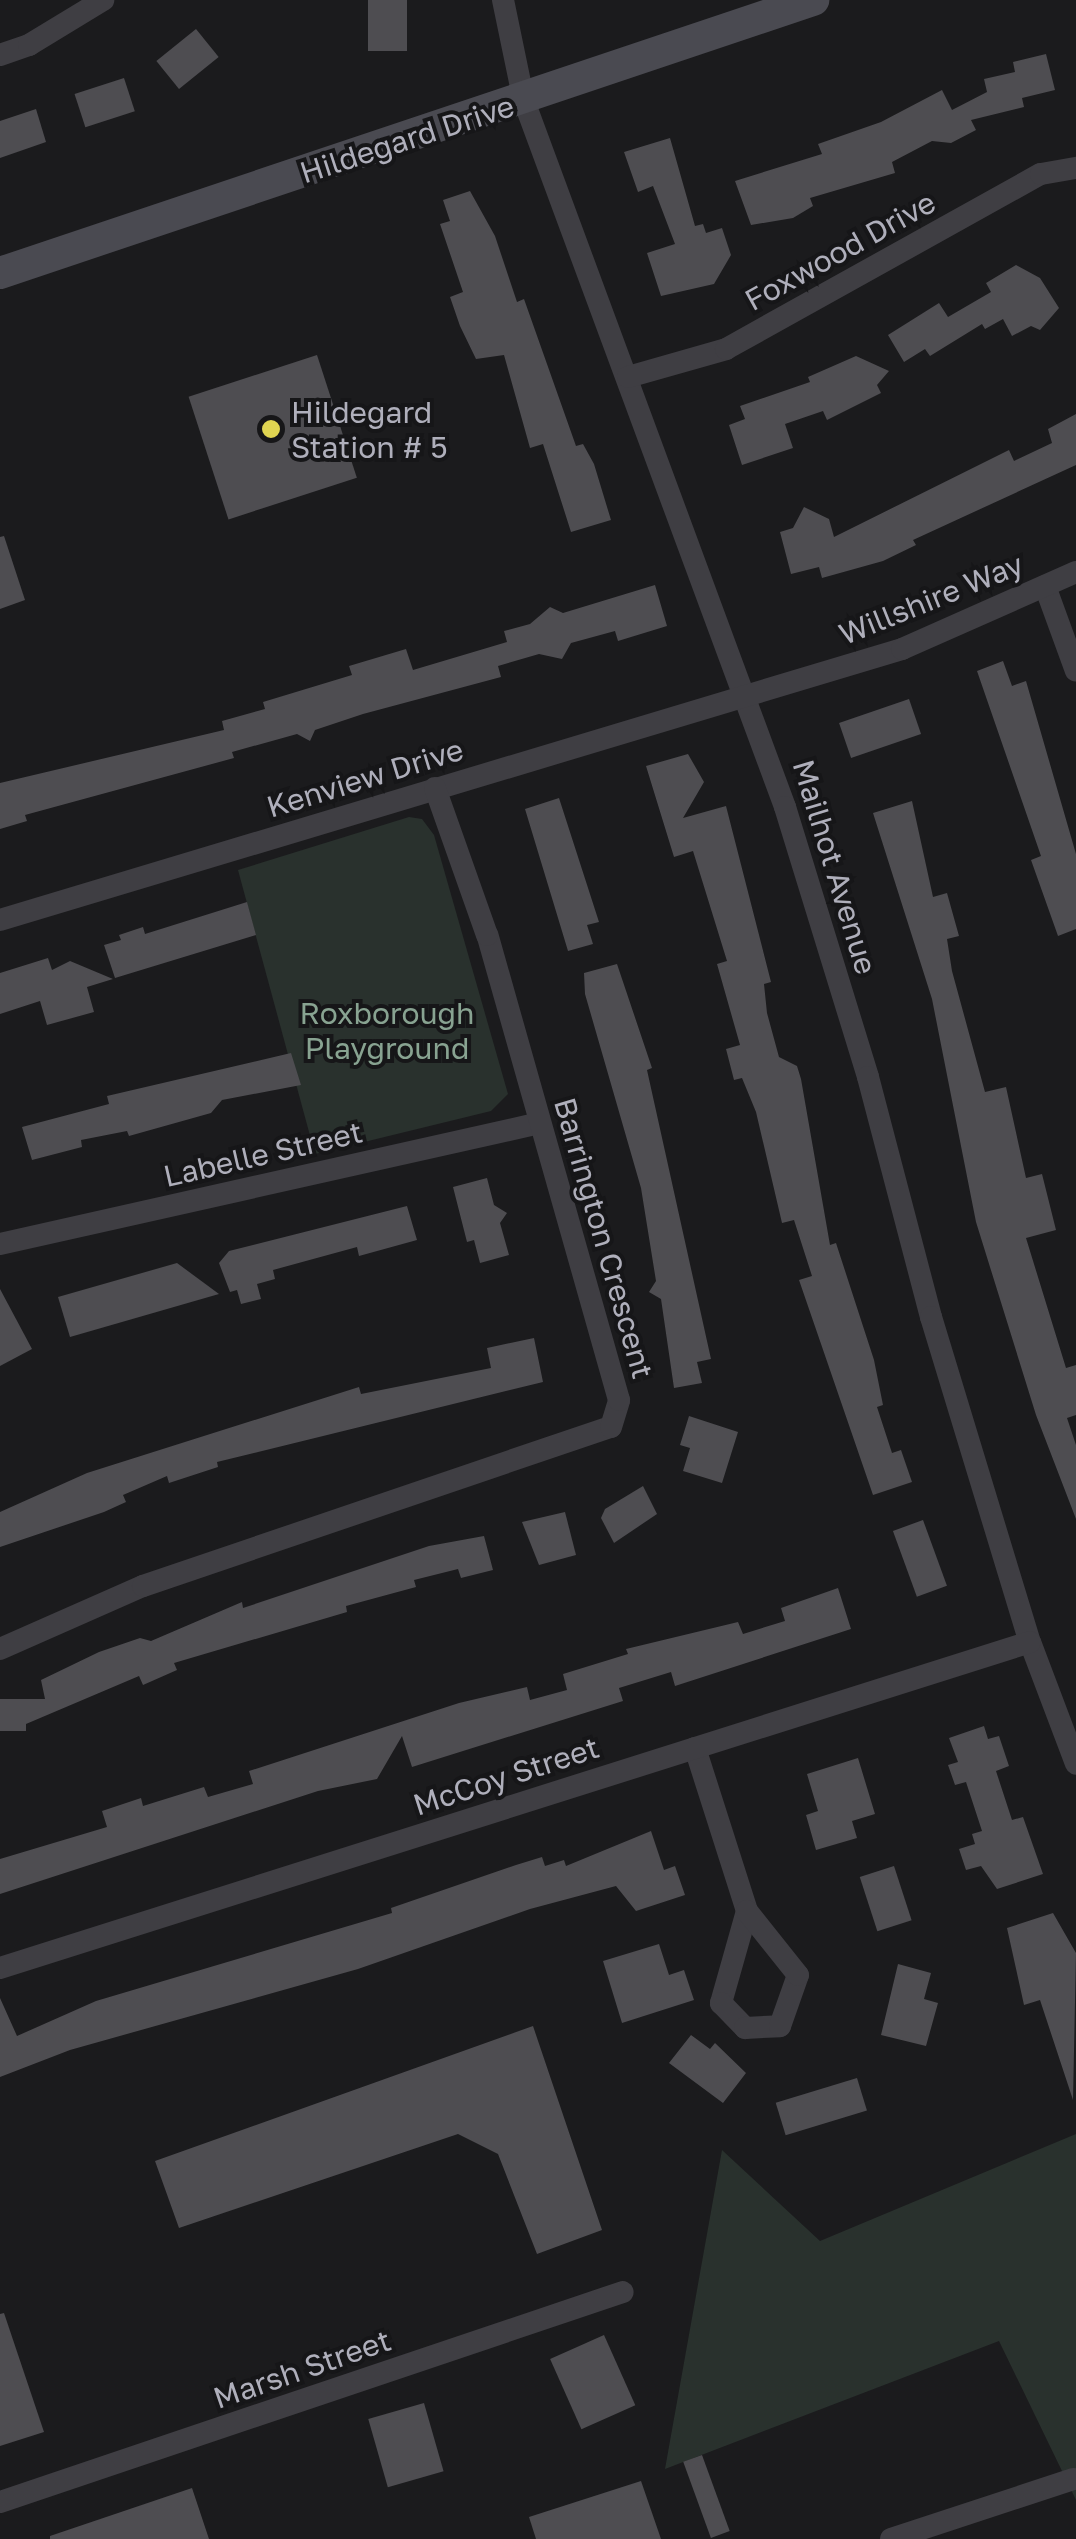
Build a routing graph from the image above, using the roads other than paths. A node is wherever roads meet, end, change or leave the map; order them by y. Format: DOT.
graph roads {
  1 [pos="103,0"];
  2 [pos="503,0"];
  3 [pos="813,0"];
  4 [pos="0,55"];
  5 [pos="524,101"];
  6 [pos="1076,168"];
  7 [pos="0,273"];
  8 [pos="628,377"];
  9 [pos="1076,572"];
  10 [pos="1045,586"];
  11 [pos="1076,671"];
  12 [pos="749,696"];
  13 [pos="435,788"];
  14 [pos="0,920"];
  15 [pos="540,1122"];
  16 [pos="0,1244"];
  17 [pos="1030,1642"];
  18 [pos="0,1649"];
  19 [pos="695,1748"];
  20 [pos="1076,1764"];
  21 [pos="747,1911"];
  22 [pos="0,1968"];
  23 [pos="622,2292"];
  24 [pos="1073,2479"];
  25 [pos="0,2502"];
  26 [pos="890,2539"];
  1 -- 4 [label="street"];
  2 -- 5 [label="street, Mailhot Avenue"];
  3 -- 5 [label="street, Hildegard Drive"];
  5 -- 7 [label="street, Hildegard Drive"];
  5 -- 8 [label="street, Mailhot Avenue"];
  6 -- 8 [label="street, Foxwood Drive"];
  8 -- 12 [label="street, Mailhot Avenue"];
  9 -- 10 [label="street, Willshire Way"];
  10 -- 11 [label="street"];
  10 -- 12 [label="street, Willshire Way"];
  12 -- 13 [label="street, Kenview Drive"];
  12 -- 17 [label="street, Mailhot Avenue"];
  13 -- 14 [label="street, Kenview Drive"];
  13 -- 15 [label="street, Barrington Crescent"];
  15 -- 16 [label="street, Labelle Street"];
  15 -- 18 [label="street, Barrington Crescent"];
  17 -- 19 [label="street, McCoy Street"];
  17 -- 20 [label="street, Mailhot Avenue"];
  19 -- 21 [label="street"];
  19 -- 22 [label="street, McCoy Street"];
  21 -- 21 [label="street"];
  23 -- 25 [label="street, Marsh Street"];
  24 -- 26 [label="street"];
}
